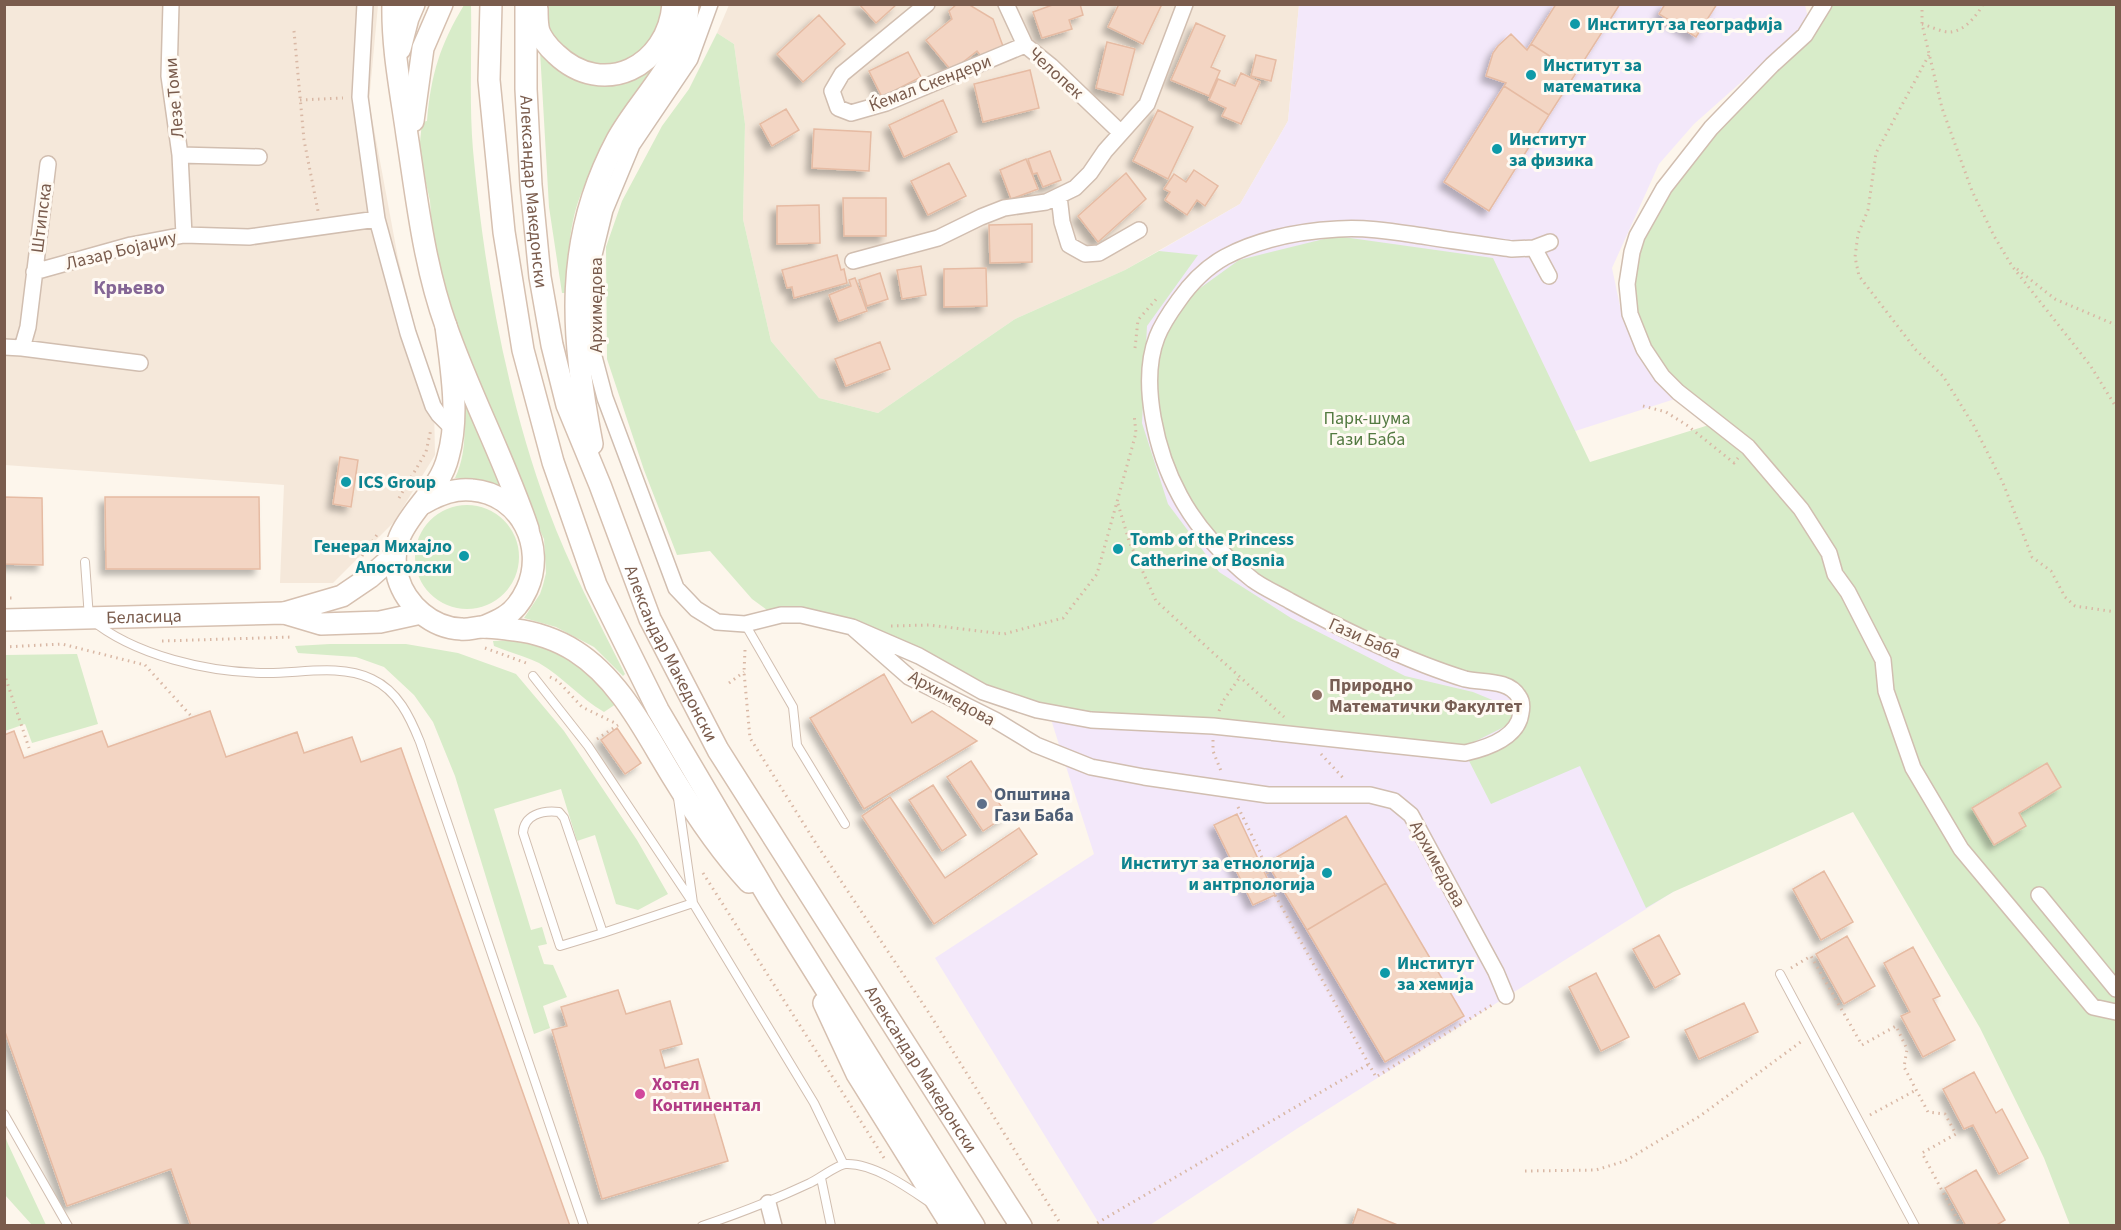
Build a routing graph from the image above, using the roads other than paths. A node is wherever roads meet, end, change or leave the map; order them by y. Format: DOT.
graph roads {
  1 [pos="171,4"];
  2 [pos="365,4"];
  3 [pos="393,4"];
  4 [pos="414,4"];
  5 [pos="442,4"];
  6 [pos="491,4"];
  7 [pos="526,4"];
  8 [pos="537,4"];
  9 [pos="673,4"];
  10 [pos="688,4"];
  11 [pos="710,4"];
  12 [pos="927,4"];
  13 [pos="1006,4"];
  14 [pos="1185,4"];
  15 [pos="1824,4"];
  16 [pos="1025,45"];
  17 [pos="396,64"];
  18 [pos="1120,132"];
  19 [pos="180,155"];
  20 [pos="259,158"];
  21 [pos="411,160"];
  22 [pos="48,164"];
  23 [pos="1059,196"];
  24 [pos="377,219"];
  25 [pos="1139,230"];
  26 [pos="184,234"];
  27 [pos="1503,234"];
  28 [pos="1550,242"];
  29 [pos="1492,246"];
  30 [pos="1534,249"];
  31 [pos="853,261"];
  32 [pos="34,272"];
  33 [pos="1549,276"];
  34 [pos="446,326"];
  35 [pos="4,347"];
  36 [pos="22,348"];
  37 [pos="140,363"];
  38 [pos="453,429"];
  39 [pos="600,485"];
  40 [pos="423,503"];
  41 [pos="528,529"];
  42 [pos="395,555"];
  43 [pos="85,562"];
  44 [pos="284,613"];
  45 [pos="421,613"];
  46 [pos="89,618"];
  47 [pos="4,620"];
  48 [pos="745,624"];
  49 [pos="852,627"];
  50 [pos="479,637"];
  51 [pos="533,676"];
  52 [pos="675,782"];
  53 [pos="845,824"];
  54 [pos="2039,895"];
  55 [pos="769,898"];
  56 [pos="693,903"];
  57 [pos="603,933"];
  58 [pos="816,974"];
  59 [pos="1780,974"];
  60 [pos="2116,989"];
  61 [pos="1506,996"];
  62 [pos="2116,1012"];
  63 [pos="4,1114"];
  64 [pos="843,1163"];
  65 [pos="821,1178"];
  66 [pos="768,1203"];
  67 [pos="948,1219"];
  68 [pos="68,1226"];
  69 [pos="584,1226"];
  70 [pos="702,1226"];
  71 [pos="774,1226"];
  72 [pos="831,1226"];
  73 [pos="974,1226"];
  74 [pos="1021,1226"];
  75 [pos="1915,1226"];
  1 -- 19 [label="street, Лезе Томи"];
  2 -- 24 [label="street"];
  3 -- 17 [label="street"];
  4 -- 17 [label="street"];
  5 -- 21 [label="street"];
  6 -- 55 [label="street, Александар Македонски"];
  7 -- 39 [label="street, Александар Македонски"];
  8 -- 9 [label="street"];
  10 -- 39 [label="street"];
  11 -- 48 [label="street, Архимедова"];
  12 -- 16 [label="street, Ќемал Скендери"];
  13 -- 16 [label="street, Челопек"];
  14 -- 18 [label="street"];
  15 -- 62 [label="street"];
  16 -- 18 [label="street, Челопек"];
  17 -- 21 [label="street"];
  18 -- 23 [label="street"];
  19 -- 20 [label="street, Лезе Томи"];
  19 -- 26 [label="street, Лезе Томи"];
  21 -- 34 [label="street"];
  22 -- 32 [label="street, Штипска"];
  23 -- 25 [label="street"];
  23 -- 31 [label="street"];
  24 -- 26 [label="street, Лазар Бојаџиу"];
  24 -- 38 [label="street"];
  26 -- 32 [label="street, Лазар Бојаџиу"];
  27 -- 29 [label="street"];
  28 -- 30 [label="street"];
  29 -- 30 [label="street, Гази Баба"];
  29 -- 49 [label="street, Гази Баба"];
  30 -- 33 [label="street"];
  32 -- 36 [label="street"];
  34 -- 38 [label="street"];
  34 -- 41 [label="street"];
  35 -- 36 [label="street"];
  36 -- 37 [label="street"];
  38 -- 40 [label="street"];
  39 -- 74 [label="street, Александар Македонски"];
  40 -- 41 [label="street"];
  40 -- 42 [label="street"];
  41 -- 50 [label="street"];
  42 -- 44 [label="street, Беласица"];
  42 -- 45 [label="street"];
  43 -- 46 [label="lane"];
  44 -- 45 [label="street, Беласица"];
  44 -- 46 [label="street, Беласица"];
  45 -- 50 [label="street"];
  46 -- 47 [label="street, Беласица"];
  46 -- 69 [label="lane"];
  48 -- 49 [label="street, Архимедова"];
  48 -- 53 [label="lane"];
  49 -- 61 [label="street, Архимедова"];
  50 -- 52 [label="street"];
  51 -- 56 [label="lane"];
  52 -- 55 [label="street"];
  52 -- 56 [label="lane"];
  54 -- 60 [label="street"];
  55 -- 58 [label="street, Александар Македонски"];
  56 -- 57 [label="lane"];
  56 -- 64 [label="lane"];
  57 -- 57 [label="lane"];
  58 -- 67 [label="street"];
  58 -- 73 [label="street, Александар Македонски"];
  59 -- 75 [label="lane"];
  63 -- 68 [label="lane"];
  64 -- 65 [label="lane"];
  64 -- 67 [label="lane"];
  65 -- 66 [label="lane"];
  65 -- 72 [label="lane"];
  66 -- 70 [label="lane"];
  66 -- 71 [label="street"];
}
